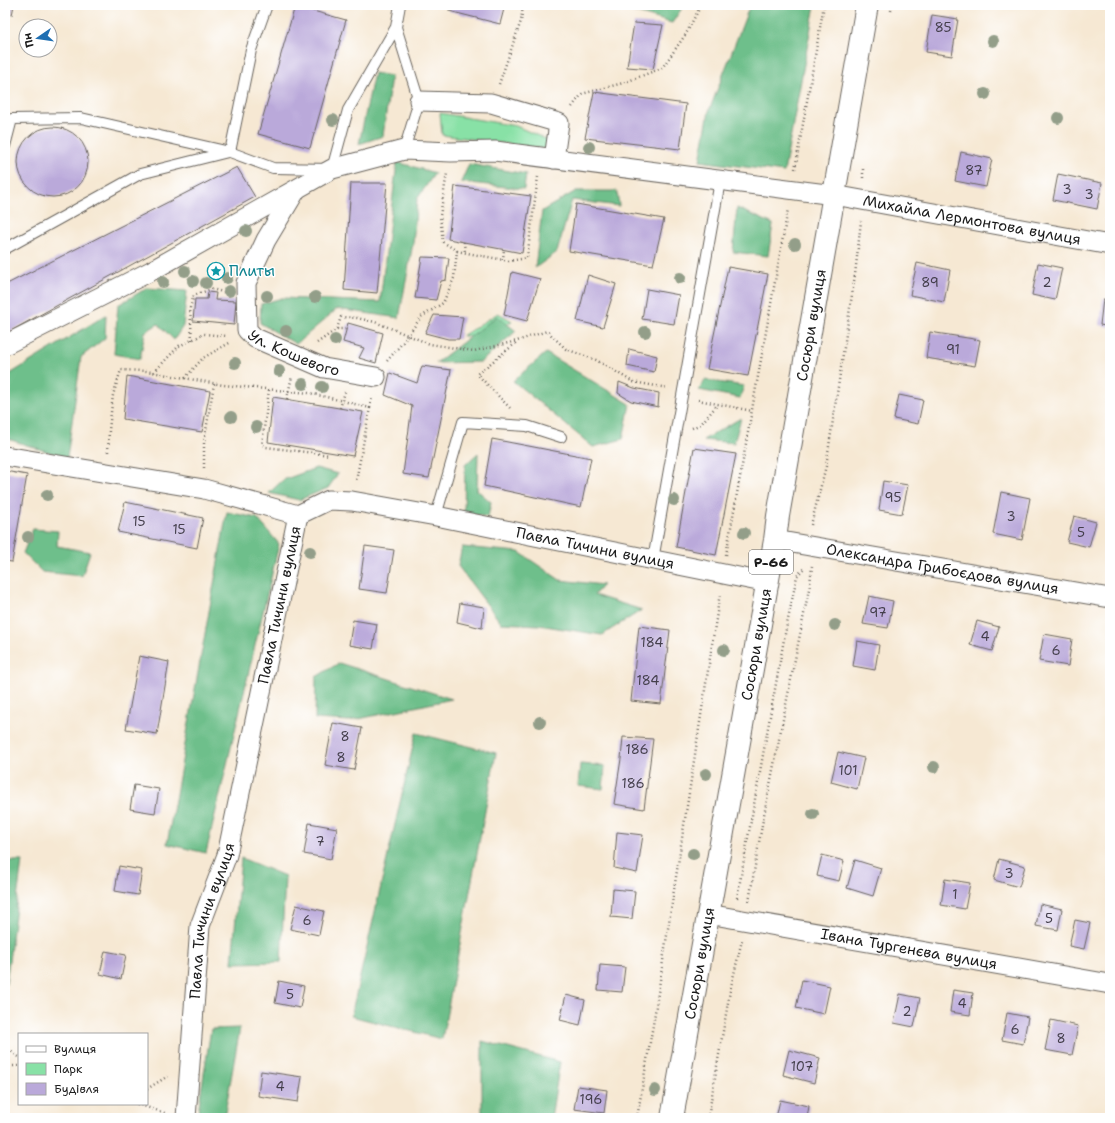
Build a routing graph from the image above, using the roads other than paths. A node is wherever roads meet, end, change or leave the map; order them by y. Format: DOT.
graph roads {
  1 [pos="267,5"];
  2 [pos="400,5"];
  3 [pos="867,5"];
  4 [pos="396,27"];
  5 [pos="419,101"];
  6 [pos="5,146"];
  7 [pos="404,150"];
  8 [pos="230,152"];
  9 [pos="548,158"];
  10 [pos="332,169"];
  11 [pos="720,180"];
  12 [pos="296,189"];
  13 [pos="834,195"];
  14 [pos="1110,245"];
  15 [pos="5,249"];
  16 [pos="5,346"];
  17 [pos="376,378"];
  18 [pos="561,437"];
  19 [pos="5,456"];
  20 [pos="298,515"];
  21 [pos="436,516"];
  22 [pos="775,540"];
  23 [pos="653,560"];
  24 [pos="768,583"];
  25 [pos="1110,598"];
  26 [pos="708,914"];
  27 [pos="1110,984"];
  28 [pos="177,1116"];
  29 [pos="672,1118"];
  1 -- 8 [label="lane"];
  2 -- 4 [label="lane"];
  3 -- 13 [label="main road, Сосюри вулиця / Р-66"];
  4 -- 5 [label="lane"];
  4 -- 10 [label="lane"];
  5 -- 7 [label="lane"];
  5 -- 9 [label="street"];
  6 -- 8 [label="lane"];
  7 -- 9 [label="street, Михайла Лермонтова вулиця"];
  7 -- 10 [label="street, Михайла Лермонтова вулиця"];
  8 -- 10 [label="lane"];
  8 -- 15 [label="lane"];
  9 -- 11 [label="street, Михайла Лермонтова вулиця"];
  10 -- 12 [label="street, Михайла Лермонтова вулиця"];
  11 -- 13 [label="street, Михайла Лермонтова вулиця"];
  11 -- 23 [label="lane"];
  12 -- 16 [label="street, Михайла Лермонтова вулиця"];
  12 -- 17 [label="street, Ул. Кошевого"];
  13 -- 14 [label="street, Михайла Лермонтова вулиця"];
  13 -- 22 [label="main road, Сосюри вулиця / Р-66"];
  18 -- 21 [label="lane"];
  19 -- 20 [label="street"];
  20 -- 21 [label="street, Павла Тичини вулиця"];
  20 -- 28 [label="street, Павла Тичини вулиця"];
  21 -- 23 [label="street, Павла Тичини вулиця"];
  22 -- 24 [label="main road, Сосюри вулиця / Р-66"];
  22 -- 25 [label="street, Олександра Грибоєдова вулиця"];
  23 -- 24 [label="street, Павла Тичини вулиця"];
  24 -- 26 [label="main road, Сосюри вулиця / Р-66"];
  26 -- 27 [label="street, Івана Тургенєва вулиця"];
  26 -- 29 [label="main road, Сосюри вулиця / Р-66"];
}
